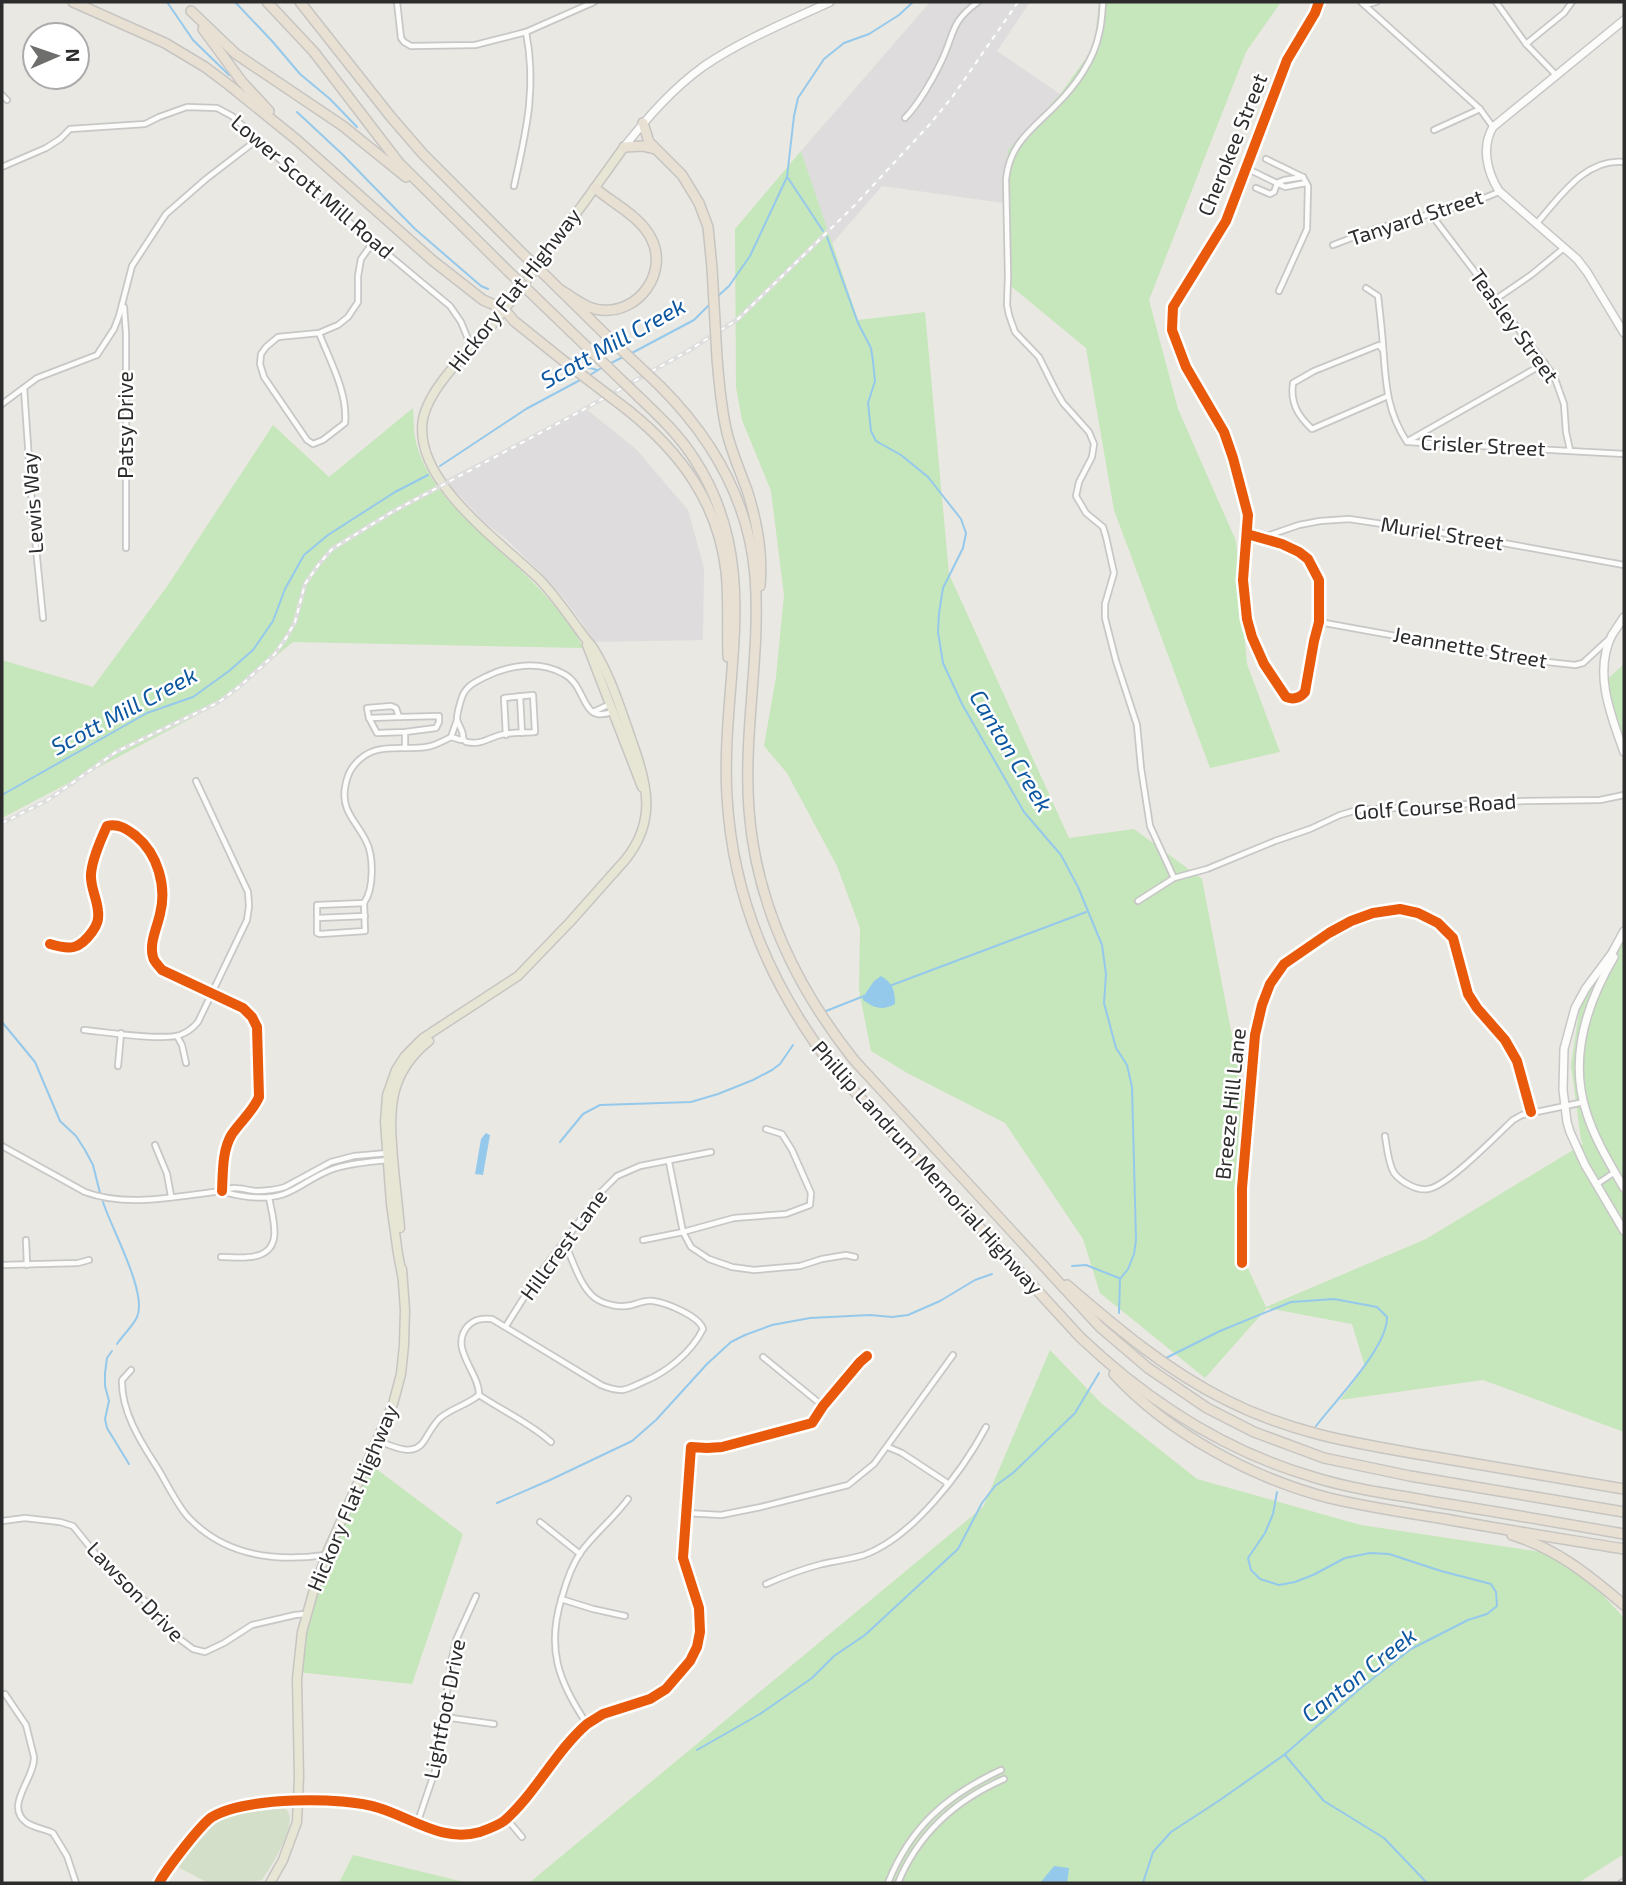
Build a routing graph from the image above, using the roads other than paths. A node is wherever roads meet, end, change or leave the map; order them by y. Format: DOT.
graph roads {
  1 [pos="73,2"];
  2 [pos="267,2"];
  3 [pos="397,2"];
  4 [pos="594,2"];
  5 [pos="830,2"];
  6 [pos="978,2"];
  7 [pos="1104,2"];
  8 [pos="1319,2"];
  9 [pos="1376,2"];
  10 [pos="1496,2"];
  11 [pos="1572,2"];
  12 [pos="302,3"];
  13 [pos="1363,4"];
  14 [pos="188,6"];
  15 [pos="1624,20"];
  16 [pos="526,32"];
  17 [pos="1526,44"];
  18 [pos="1557,76"];
  19 [pos="2,95"];
  20 [pos="7,100"];
  21 [pos="1480,109"];
  22 [pos="905,118"];
  23 [pos="643,123"];
  24 [pos="1493,127"];
  25 [pos="1434,130"];
  26 [pos="258,139"];
  27 [pos="297,140"];
  28 [pos="624,147"];
  29 [pos="655,149"];
  30 [pos="1266,159"];
  31 [pos="1624,162"];
  32 [pos="2,167"];
  33 [pos="1246,168"];
  34 [pos="1303,177"];
  35 [pos="1307,183"];
  36 [pos="1277,184"];
  37 [pos="514,186"];
  38 [pos="595,188"];
  39 [pos="1256,188"];
  40 [pos="1499,191"];
  41 [pos="446,209"];
  42 [pos="1430,214"];
  43 [pos="1536,223"];
  44 [pos="374,241"];
  45 [pos="1333,245"];
  46 [pos="1565,248"];
  47 [pos="1366,288"];
  48 [pos="1279,291"];
  49 [pos="562,292"];
  50 [pos="1496,299"];
  51 [pos="123,302"];
  52 [pos="504,309"];
  53 [pos="514,321"];
  54 [pos="492,325"];
  55 [pos="319,333"];
  56 [pos="1624,333"];
  57 [pos="473,344"];
  58 [pos="1384,351"];
  59 [pos="1545,363"];
  60 [pos="23,388"];
  61 [pos="1388,396"];
  62 [pos="2,404"];
  63 [pos="1407,442"];
  64 [pos="1570,450"];
  65 [pos="1624,454"];
  66 [pos="1247,534"];
  67 [pos="1260,538"];
  68 [pos="126,548"];
  69 [pos="1624,565"];
  70 [pos="1624,617"];
  71 [pos="43,618"];
  72 [pos="1319,622"];
  73 [pos="755,630"];
  74 [pos="1611,637"];
  75 [pos="520,696"];
  76 [pos="616,706"];
  77 [pos="729,717"];
  78 [pos="369,718"];
  79 [pos="399,718"];
  80 [pos="457,720"];
  81 [pos="405,732"];
  82 [pos="522,733"];
  83 [pos="506,735"];
  84 [pos="451,737"];
  85 [pos="463,739"];
  86 [pos="405,748"];
  87 [pos="1624,752"];
  88 [pos="196,781"];
  89 [pos="1624,795"];
  90 [pos="1174,878"];
  91 [pos="1138,901"];
  92 [pos="364,903"];
  93 [pos="365,916"];
  94 [pos="317,918"];
  95 [pos="1624,931"];
  96 [pos="1624,937"];
  97 [pos="50,944"];
  98 [pos="213,993"];
  99 [pos="84,1030"];
  100 [pos="121,1033"];
  101 [pos="177,1036"];
  102 [pos="186,1063"];
  103 [pos="118,1066"];
  104 [pos="1584,1102"];
  105 [pos="1565,1106"];
  106 [pos="1531,1112"];
  107 [pos="766,1129"];
  108 [pos="1385,1136"];
  109 [pos="155,1145"];
  110 [pos="2,1146"];
  111 [pos="711,1152"];
  112 [pos="390,1156"];
  113 [pos="669,1161"];
  114 [pos="1615,1172"];
  115 [pos="1597,1184"];
  116 [pos="1624,1188"];
  117 [pos="268,1190"];
  118 [pos="222,1191"];
  119 [pos="172,1196"];
  120 [pos="269,1198"];
  121 [pos="1624,1231"];
  122 [pos="683,1232"];
  123 [pos="26,1240"];
  124 [pos="643,1240"];
  125 [pos="564,1241"];
  126 [pos="1031,1254"];
  127 [pos="221,1257"];
  128 [pos="855,1257"];
  129 [pos="89,1260"];
  130 [pos="1242,1263"];
  131 [pos="2,1265"];
  132 [pos="27,1265"];
  133 [pos="506,1326"];
  134 [pos="1080,1336"];
  135 [pos="867,1356"];
  136 [pos="953,1356"];
  137 [pos="763,1357"];
  138 [pos="131,1370"];
  139 [pos="479,1395"];
  140 [pos="823,1406"];
  141 [pos="986,1427"];
  142 [pos="378,1441"];
  143 [pos="551,1442"];
  144 [pos="888,1447"];
  145 [pos="947,1485"];
  146 [pos="1624,1489"];
  147 [pos="628,1499"];
  148 [pos="1624,1512"];
  149 [pos="685,1513"];
  150 [pos="2,1521"];
  151 [pos="540,1522"];
  152 [pos="1477,1525"];
  153 [pos="1624,1534"];
  154 [pos="1624,1549"];
  155 [pos="580,1554"];
  156 [pos="326,1555"];
  157 [pos="766,1584"];
  158 [pos="476,1596"];
  159 [pos="561,1599"];
  160 [pos="1624,1605"];
  161 [pos="307,1614"];
  162 [pos="625,1616"];
  163 [pos="5,1695"];
  164 [pos="444,1717"];
  165 [pos="495,1724"];
  166 [pos="587,1724"];
  167 [pos="1001,1770"];
  168 [pos="1004,1779"];
  169 [pos="299,1800"];
  170 [pos="506,1818"];
  171 [pos="416,1824"];
  172 [pos="522,1837"];
  173 [pos="76,1883"];
  174 [pos="159,1883"];
  175 [pos="270,1883"];
  176 [pos="888,1883"];
  177 [pos="898,1883"];
  1 -- 27 [label="highway"];
  2 -- 41 [label="highway, Phillip Landrum Memorial Highway"];
  3 -- 16 [label="street"];
  4 -- 16 [label="street"];
  5 -- 23 [label="main road, Hickory Flat Highway"];
  6 -- 22 [label="street"];
  7 -- 90 [label="street"];
  8 -- 33 [label="street, Cherokee Street"];
  9 -- 13 [label="street"];
  10 -- 17 [label="street"];
  11 -- 17 [label="street"];
  12 -- 49 [label="highway, Phillip Landrum Memorial Highway, bridge"];
  13 -- 21 [label="street"];
  14 -- 27 [label="highway"];
  14 -- 41 [label="highway"];
  15 -- 18 [label="main road"];
  16 -- 37 [label="street"];
  17 -- 18 [label="street"];
  18 -- 24 [label="main road"];
  19 -- 20 [label="street"];
  21 -- 24 [label="street"];
  21 -- 25 [label="street"];
  23 -- 28 [label="main road, Hickory Flat Highway"];
  23 -- 29 [label="highway"];
  24 -- 40 [label="main road"];
  26 -- 32 [label="street, Lower Scott Mill Road"];
  26 -- 44 [label="street, Lower Scott Mill Road"];
  26 -- 51 [label="street"];
  27 -- 52 [label="highway"];
  28 -- 29 [label="highway"];
  28 -- 38 [label="main road, Hickory Flat Highway"];
  29 -- 73 [label="highway, bridge"];
  30 -- 34 [label="street"];
  31 -- 43 [label="street"];
  33 -- 36 [label="street"];
  33 -- 66 [label="street, Cherokee Street"];
  34 -- 35 [label="street"];
  34 -- 36 [label="street"];
  35 -- 36 [label="street"];
  35 -- 48 [label="street"];
  36 -- 39 [label="street"];
  38 -- 49 [label="highway"];
  38 -- 52 [label="main road, Hickory Flat Highway"];
  40 -- 42 [label="street, Tanyard Street"];
  40 -- 43 [label="main road"];
  41 -- 77 [label="highway, Phillip Landrum Memorial Highway, bridge"];
  42 -- 45 [label="street, Tanyard Street"];
  42 -- 50 [label="street, Teasley Street"];
  43 -- 46 [label="main road"];
  44 -- 55 [label="street"];
  44 -- 57 [label="street, Lower Scott Mill Road"];
  46 -- 50 [label="street"];
  46 -- 56 [label="main road"];
  47 -- 58 [label="street, Crisler Street"];
  49 -- 73 [label="highway, Phillip Landrum Memorial Highway, bridge"];
  50 -- 59 [label="street, Teasley Street"];
  51 -- 60 [label="street"];
  51 -- 68 [label="street, Patsy Drive"];
  52 -- 53 [label="highway"];
  52 -- 54 [label="main road, Hickory Flat Highway"];
  53 -- 54 [label="main road"];
  53 -- 77 [label="highway, bridge"];
  54 -- 57 [label="main road, Hickory Flat Highway"];
  55 -- 55 [label="street"];
  57 -- 76 [label="main road, Hickory Flat Highway"];
  58 -- 61 [label="street, Crisler Street"];
  58 -- 61 [label="street"];
  59 -- 63 [label="street"];
  59 -- 64 [label="street, Teasley Street"];
  60 -- 62 [label="street"];
  60 -- 71 [label="street, Lewis Way"];
  61 -- 63 [label="street, Crisler Street"];
  63 -- 64 [label="street, Crisler Street"];
  64 -- 65 [label="street, Crisler Street"];
  66 -- 67 [label="street"];
  66 -- 72 [label="street, Cherokee Street"];
  67 -- 69 [label="street, Muriel Street"];
  67 -- 72 [label="street"];
  70 -- 74 [label="main road"];
  72 -- 74 [label="street, Jeannette Street"];
  73 -- 126 [label="highway, Phillip Landrum Memorial Highway"];
  74 -- 87 [label="main road"];
  75 -- 82 [label="street"];
  75 -- 82 [label="street"];
  75 -- 83 [label="street"];
  76 -- 80 [label="street"];
  76 -- 112 [label="main road, Hickory Flat Highway"];
  77 -- 134 [label="highway, Phillip Landrum Memorial Highway"];
  78 -- 79 [label="street"];
  78 -- 79 [label="street"];
  78 -- 81 [label="street"];
  79 -- 81 [label="street"];
  80 -- 84 [label="street"];
  80 -- 85 [label="street"];
  81 -- 86 [label="street"];
  82 -- 83 [label="street"];
  83 -- 85 [label="street"];
  84 -- 85 [label="street"];
  84 -- 86 [label="street"];
  86 -- 92 [label="street"];
  88 -- 98 [label="street"];
  89 -- 90 [label="street, Golf Course Road"];
  90 -- 91 [label="street, Golf Course Road"];
  92 -- 93 [label="street"];
  92 -- 94 [label="street"];
  93 -- 94 [label="street"];
  93 -- 94 [label="street"];
  95 -- 105 [label="main road"];
  96 -- 104 [label="main road"];
  97 -- 98 [label="street"];
  98 -- 101 [label="street"];
  98 -- 118 [label="street"];
  99 -- 100 [label="street"];
  100 -- 101 [label="street"];
  100 -- 103 [label="street"];
  101 -- 102 [label="street"];
  104 -- 105 [label="street"];
  104 -- 114 [label="main road"];
  105 -- 106 [label="street"];
  105 -- 115 [label="main road"];
  106 -- 108 [label="street"];
  106 -- 130 [label="street, Breeze Hill Lane"];
  107 -- 122 [label="street"];
  109 -- 119 [label="street"];
  110 -- 119 [label="street"];
  111 -- 113 [label="street, Hillcrest Lane"];
  112 -- 117 [label="street"];
  112 -- 120 [label="street"];
  112 -- 142 [label="main road, Hickory Flat Highway"];
  113 -- 122 [label="street"];
  113 -- 125 [label="street, Hillcrest Lane"];
  114 -- 115 [label="street"];
  114 -- 116 [label="main road"];
  115 -- 121 [label="main road"];
  117 -- 118 [label="street"];
  117 -- 120 [label="street"];
  118 -- 119 [label="street"];
  118 -- 120 [label="street"];
  120 -- 127 [label="street"];
  122 -- 124 [label="street"];
  122 -- 128 [label="street"];
  123 -- 132 [label="street"];
  125 -- 133 [label="street, Hillcrest Lane"];
  125 -- 133 [label="street"];
  126 -- 146 [label="highway"];
  126 -- 148 [label="highway, Phillip Landrum Memorial Highway"];
  129 -- 132 [label="street"];
  131 -- 132 [label="street"];
  133 -- 139 [label="street"];
  134 -- 152 [label="highway"];
  134 -- 153 [label="highway, Phillip Landrum Memorial Highway"];
  135 -- 140 [label="street"];
  136 -- 144 [label="street"];
  137 -- 140 [label="street"];
  138 -- 156 [label="street"];
  139 -- 142 [label="street"];
  139 -- 143 [label="street"];
  140 -- 149 [label="street"];
  141 -- 145 [label="street"];
  142 -- 156 [label="main road, Hickory Flat Highway"];
  144 -- 145 [label="street"];
  144 -- 149 [label="street"];
  145 -- 157 [label="street"];
  147 -- 155 [label="street"];
  149 -- 166 [label="street"];
  150 -- 161 [label="street, Lawson Drive"];
  151 -- 155 [label="street"];
  152 -- 154 [label="highway"];
  152 -- 160 [label="highway"];
  155 -- 159 [label="street"];
  156 -- 161 [label="main road, Hickory Flat Highway"];
  158 -- 164 [label="street, Lightfoot Drive"];
  159 -- 162 [label="street"];
  159 -- 166 [label="street"];
  161 -- 169 [label="main road, Hickory Flat Highway"];
  163 -- 173 [label="street"];
  164 -- 165 [label="street"];
  164 -- 171 [label="street, Lightfoot Drive"];
  166 -- 170 [label="street"];
  167 -- 176 [label="street"];
  168 -- 177 [label="street"];
  169 -- 171 [label="street"];
  169 -- 174 [label="street"];
  169 -- 175 [label="main road, Hickory Flat Highway"];
  170 -- 171 [label="street"];
  170 -- 172 [label="street"];
}
